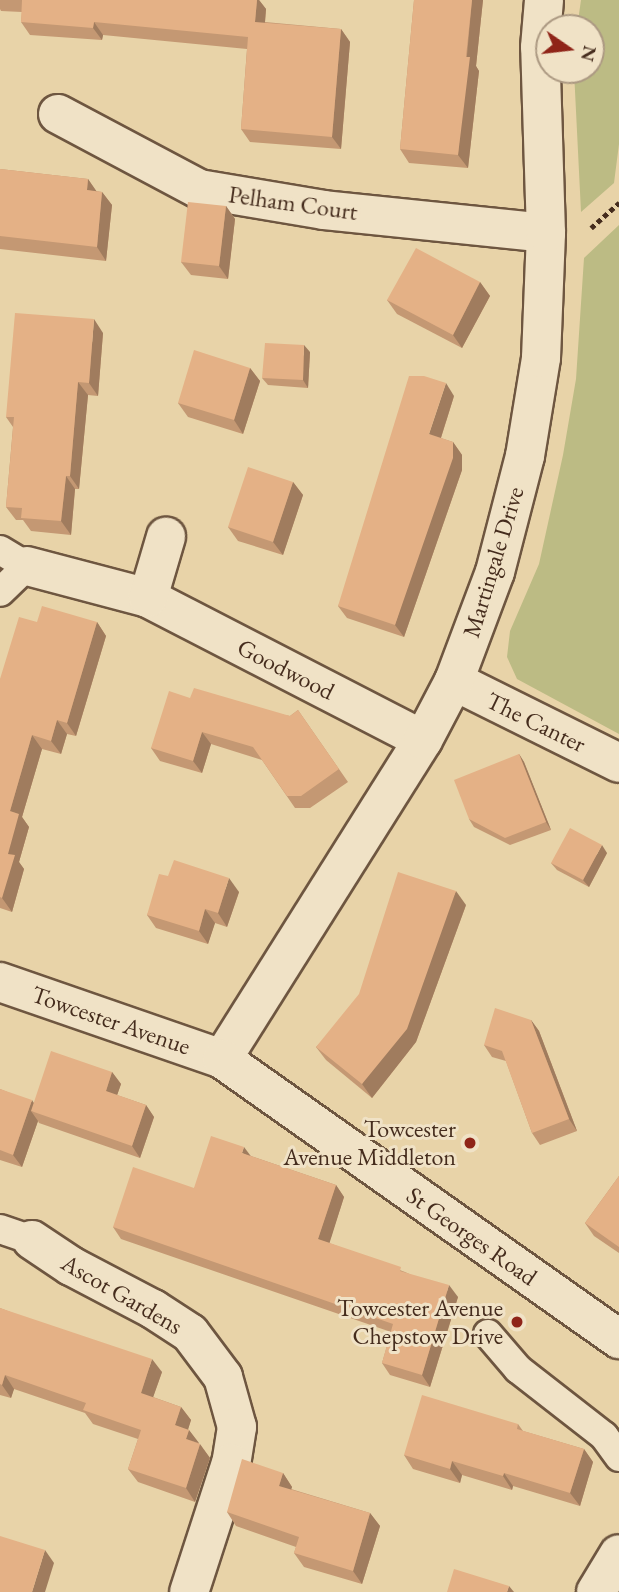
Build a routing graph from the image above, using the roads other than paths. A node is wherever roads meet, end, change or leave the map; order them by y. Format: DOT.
graph roads {
  1 [pos="544,0"];
  2 [pos="58,114"];
  3 [pos="546,233"];
  4 [pos="166,537"];
  5 [pos="9,569"];
  6 [pos="148,598"];
  7 [pos="454,681"];
  8 [pos="423,740"];
  9 [pos="619,763"];
  10 [pos="0,982"];
  11 [pos="222,1059"];
  12 [pos="16,1234"];
  13 [pos="488,1334"];
  14 [pos="619,1339"];
  15 [pos="619,1457"];
  16 [pos="619,1554"];
  17 [pos="189,1592"];
  18 [pos="596,1592"];
  1 -- 3 [label="street, Martingale Drive"];
  2 -- 3 [label="street, Pelham Court"];
  3 -- 7 [label="street, Martingale Drive"];
  4 -- 6 [label="street"];
  5 -- 6 [label="street, Goodwood"];
  6 -- 8 [label="street, Goodwood"];
  7 -- 8 [label="street, Martingale Drive"];
  7 -- 9 [label="street, The Canter"];
  8 -- 11 [label="street, Martingale Drive"];
  10 -- 11 [label="street, Towcester Avenue"];
  11 -- 14 [label="street, St Georges Road"];
  12 -- 17 [label="street, Ascot Gardens"];
  13 -- 15 [label="lane"];
  16 -- 18 [label="street"];
}
